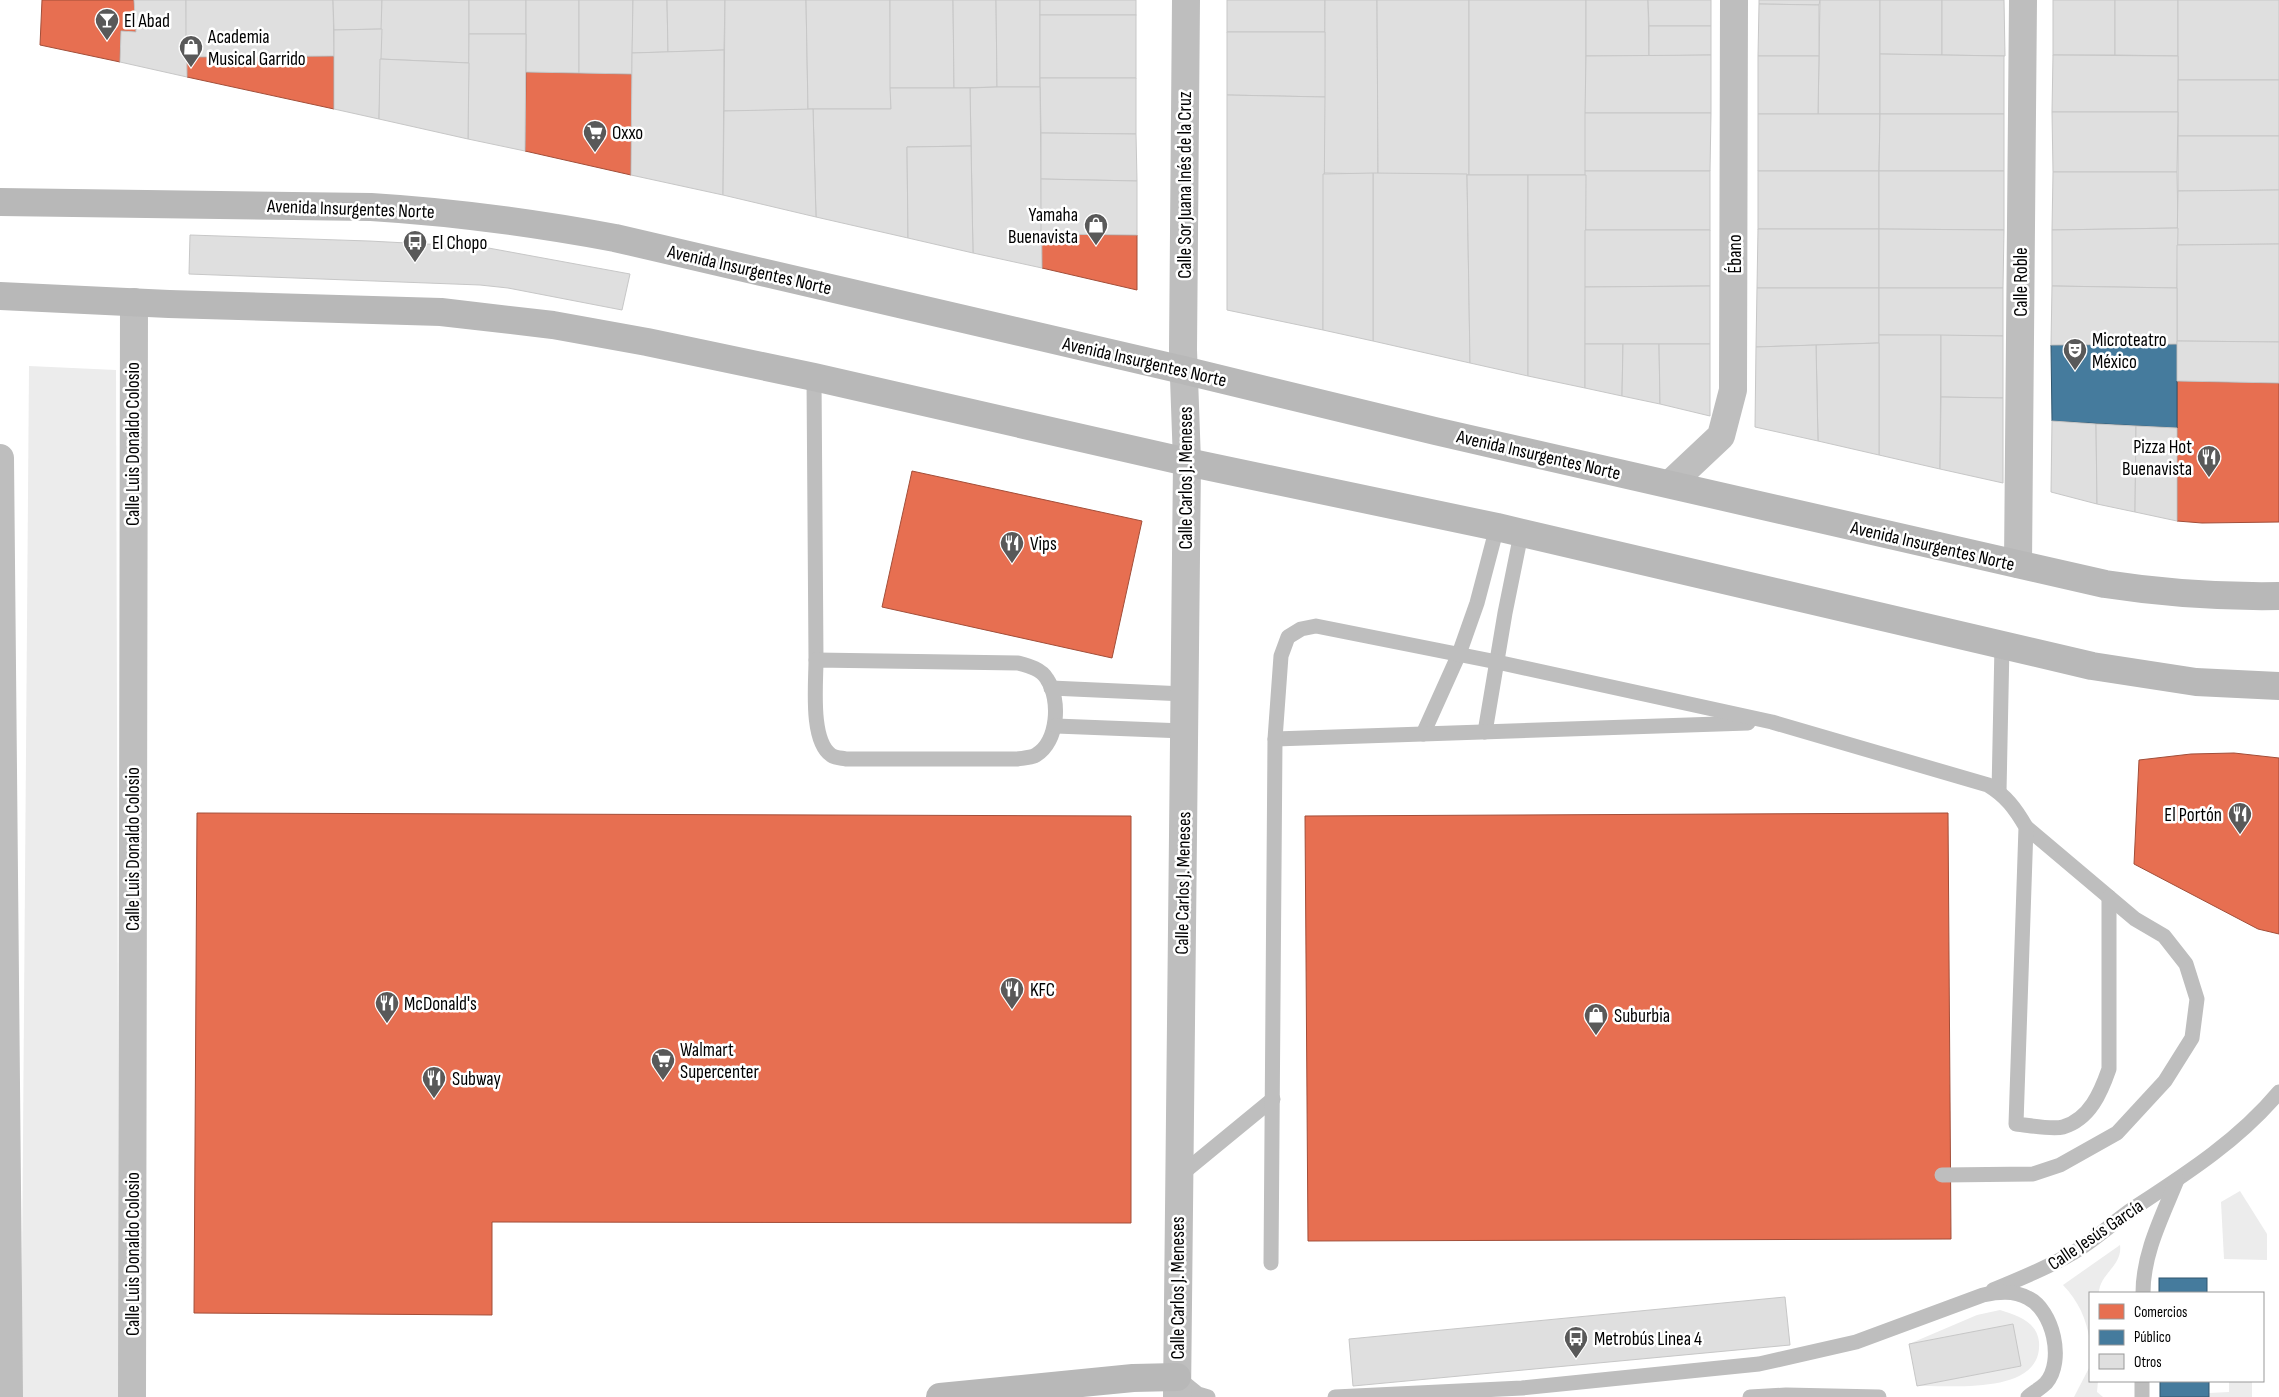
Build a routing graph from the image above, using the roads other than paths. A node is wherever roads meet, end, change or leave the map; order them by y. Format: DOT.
graph roads {
  1 [pos="1186,0"];
  2 [pos="1734,0"];
  3 [pos="2023,0"];
  4 [pos="0,202"];
  5 [pos="0,296"];
  6 [pos="134,302"];
  7 [pos="1183,370"];
  8 [pos="814,377"];
  9 [pos="0,458"];
  10 [pos="1186,462"];
  11 [pos="1670,484"];
  12 [pos="1509,530"];
  13 [pos="2018,564"];
  14 [pos="2279,596"];
  15 [pos="2002,645"];
  16 [pos="1459,654"];
  17 [pos="816,660"];
  18 [pos="1497,662"];
  19 [pos="2279,686"];
  20 [pos="1051,688"];
  21 [pos="1184,694"];
  22 [pos="1772,722"];
  23 [pos="1056,726"];
  24 [pos="1184,731"];
  25 [pos="1485,732"];
  26 [pos="1423,734"];
  27 [pos="1275,739"];
  28 [pos="1999,792"];
  29 [pos="2026,827"];
  30 [pos="2109,897"];
  31 [pos="2279,1092"];
  32 [pos="1273,1100"];
  33 [pos="1942,1175"];
  34 [pos="1178,1177"];
  35 [pos="2177,1180"];
  36 [pos="1271,1263"];
  37 [pos="2143,1292"];
  38 [pos="1982,1295"];
  39 [pos="2142,1382"];
  40 [pos="1177,1387"];
  41 [pos="9,1397"];
  42 [pos="132,1397"];
  43 [pos="940,1397"];
  44 [pos="1208,1397"];
  45 [pos="1335,1397"];
  46 [pos="1750,1397"];
  47 [pos="1879,1397"];
  48 [pos="2028,1397"];
  49 [pos="2142,1397"];
  1 -- 7 [label="street, Calle Sor Juana Inés de la Cruz"];
  2 -- 11 [label="street, Ébano"];
  3 -- 13 [label="street, Calle Roble"];
  4 -- 7 [label="main road, Avenida Insurgentes Norte"];
  5 -- 6 [label="main road"];
  6 -- 8 [label="main road"];
  6 -- 42 [label="street, Calle Luis Donaldo Colosio"];
  7 -- 10 [label="street, Calle Carlos J. Meneses"];
  7 -- 11 [label="main road, Avenida Insurgentes Norte"];
  8 -- 10 [label="main road"];
  8 -- 17 [label="lane"];
  9 -- 41 [label="street"];
  10 -- 12 [label="main road"];
  10 -- 21 [label="street, Calle Carlos J. Meneses"];
  11 -- 13 [label="main road, Avenida Insurgentes Norte"];
  12 -- 15 [label="main road"];
  12 -- 16 [label="lane"];
  12 -- 18 [label="lane"];
  13 -- 14 [label="main road, Avenida Insurgentes Norte"];
  15 -- 19 [label="main road"];
  15 -- 28 [label="lane"];
  16 -- 18 [label="lane"];
  16 -- 26 [label="lane"];
  16 -- 27 [label="lane"];
  17 -- 20 [label="lane"];
  17 -- 23 [label="lane"];
  18 -- 22 [label="lane"];
  18 -- 25 [label="lane"];
  20 -- 21 [label="lane"];
  20 -- 23 [label="lane"];
  21 -- 24 [label="street, Calle Carlos J. Meneses"];
  22 -- 25 [label="lane"];
  22 -- 28 [label="lane"];
  23 -- 24 [label="lane"];
  24 -- 34 [label="street, Calle Carlos J. Meneses"];
  25 -- 26 [label="lane"];
  26 -- 27 [label="lane"];
  27 -- 32 [label="lane"];
  28 -- 29 [label="lane"];
  29 -- 30 [label="lane"];
  29 -- 30 [label="lane"];
  30 -- 33 [label="lane"];
  31 -- 35 [label="lane, Calle Jesús García"];
  32 -- 34 [label="lane"];
  32 -- 36 [label="lane"];
  34 -- 40 [label="street, Calle Carlos J. Meneses"];
  35 -- 37 [label="lane, Calle Jesús García"];
  35 -- 38 [label="lane, Calle Jesús García"];
  38 -- 45 [label="lane"];
  38 -- 48 [label="lane"];
  39 -- 49 [label="lane"];
  40 -- 43 [label="main road"];
  40 -- 44 [label="lane"];
  46 -- 47 [label="lane"];
}
